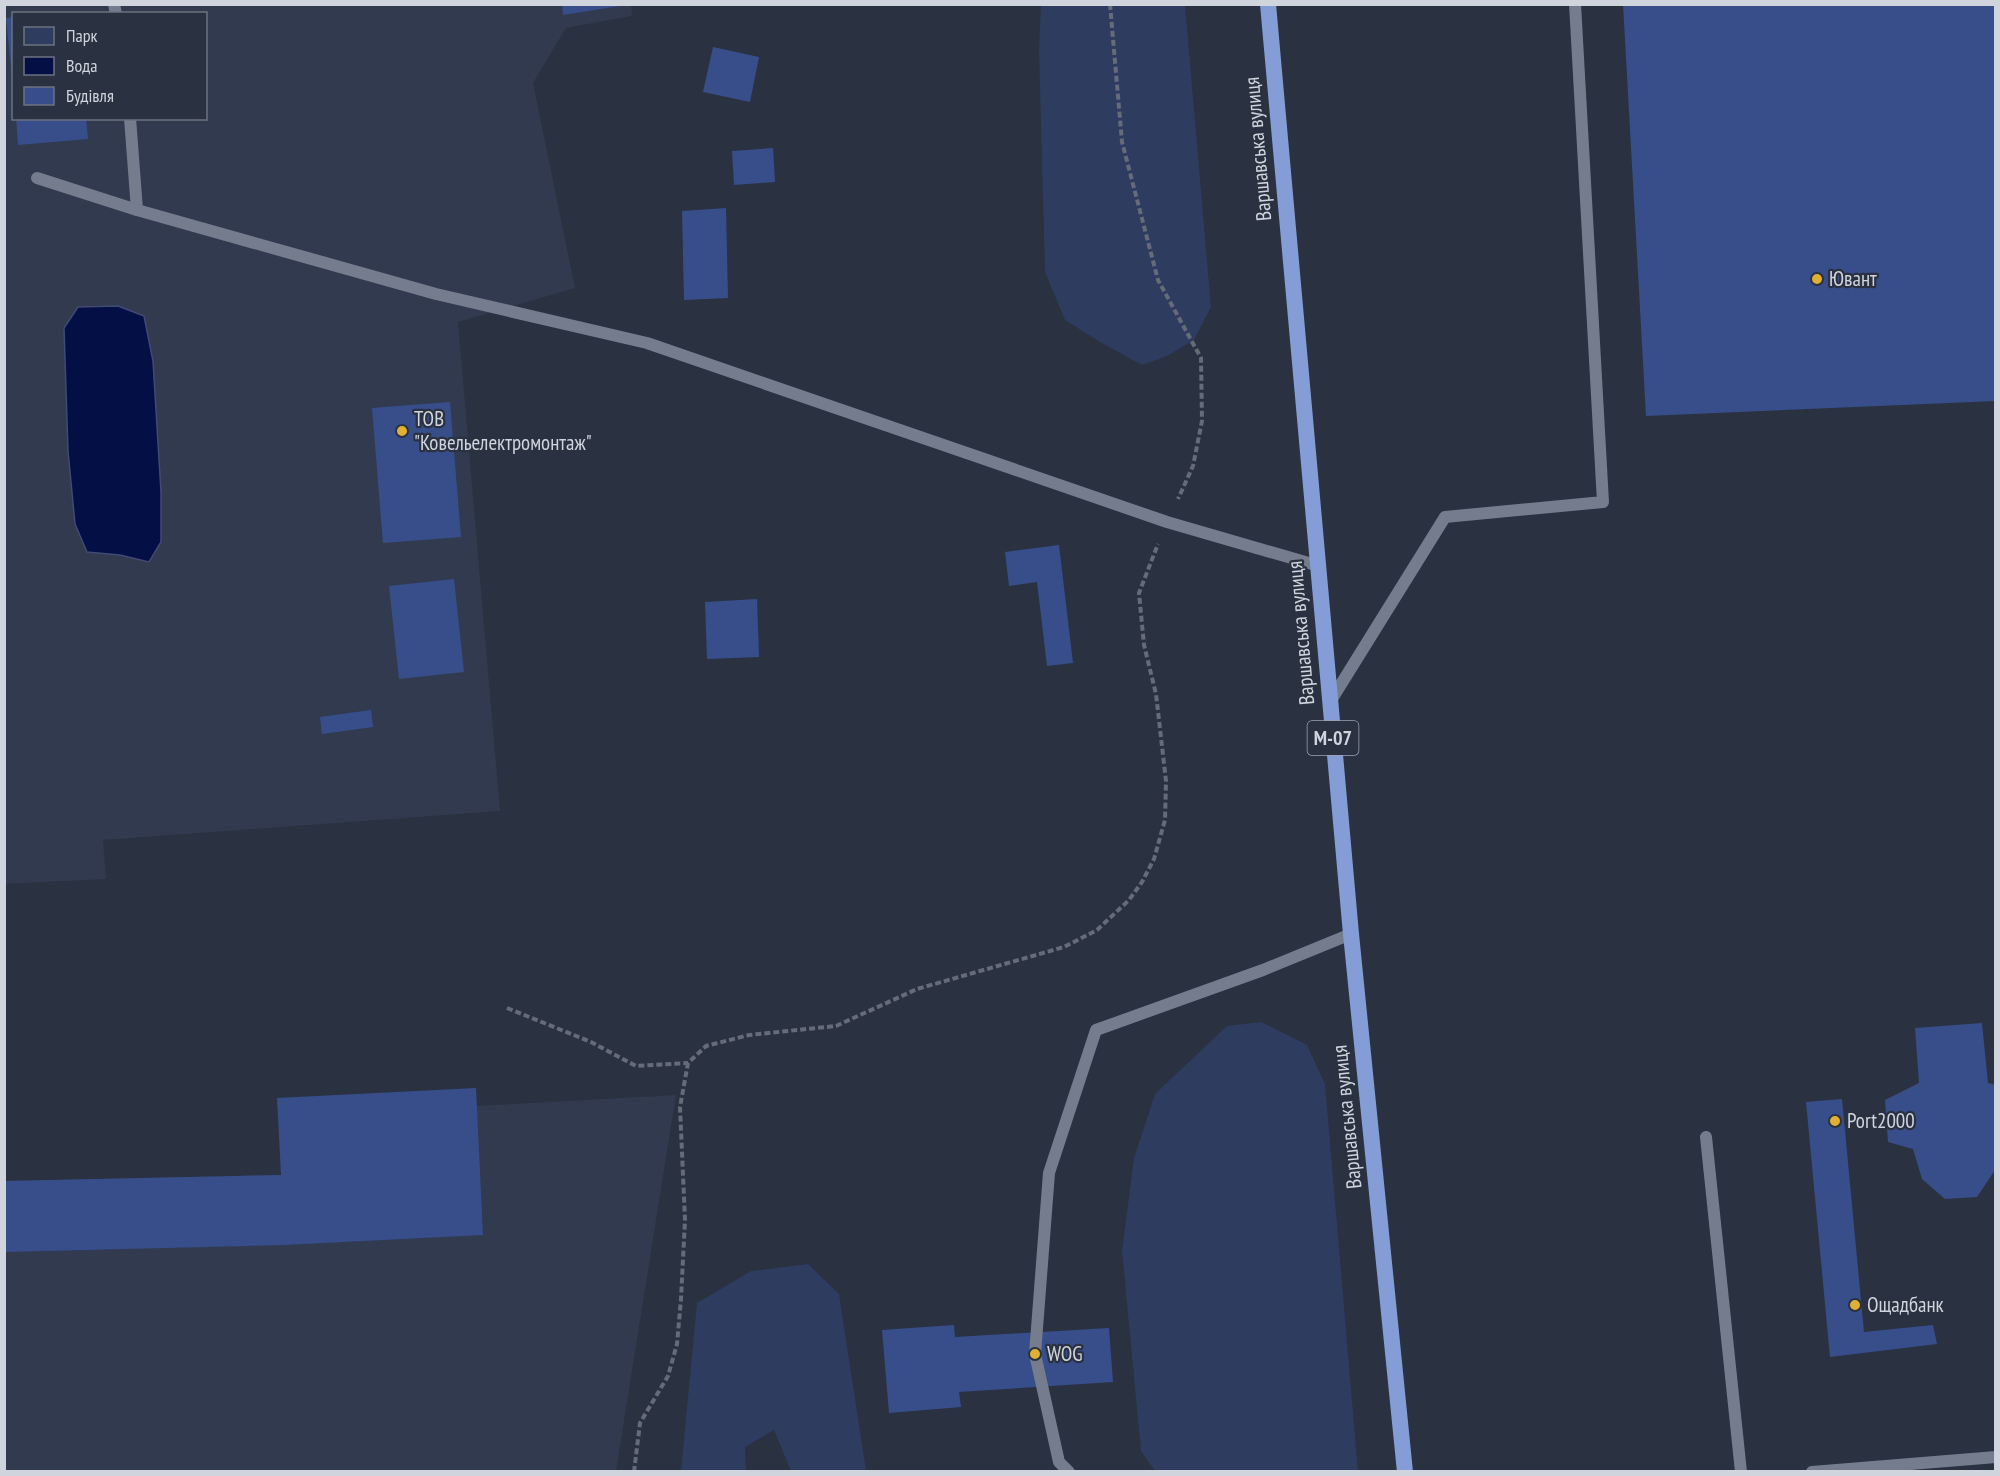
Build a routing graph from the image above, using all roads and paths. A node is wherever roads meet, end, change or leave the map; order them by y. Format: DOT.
graph roads {
  1 [pos="1110,4"];
  2 [pos="1268,4"];
  3 [pos="1575,4"];
  4 [pos="130,120"];
  5 [pos="37,178"];
  6 [pos="137,210"];
  7 [pos="1167,522"];
  8 [pos="1319,566"];
  9 [pos="1330,702"];
  10 [pos="1351,934"];
  11 [pos="507,1008"];
  12 [pos="688,1063"];
  13 [pos="1706,1137"];
  14 [pos="1995,1457"];
  15 [pos="634,1472"];
  16 [pos="1070,1472"];
  17 [pos="1405,1472"];
  18 [pos="1742,1472"];
  19 [pos="1812,1472"];
  1 -- 7 [label="path"];
  2 -- 8 [label="highway, Варшавська вулиця / М-07"];
  3 -- 9 [label="lane"];
  4 -- 6 [label="lane"];
  5 -- 6 [label="lane"];
  6 -- 7 [label="lane"];
  7 -- 8 [label="lane"];
  7 -- 12 [label="path"];
  8 -- 9 [label="highway, Варшавська вулиця / М-07"];
  9 -- 10 [label="highway, Варшавська вулиця / М-07"];
  10 -- 16 [label="lane"];
  10 -- 17 [label="highway, Варшавська вулиця / М-07"];
  11 -- 12 [label="path"];
  12 -- 15 [label="path"];
  13 -- 18 [label="lane"];
  14 -- 19 [label="lane"];
}
